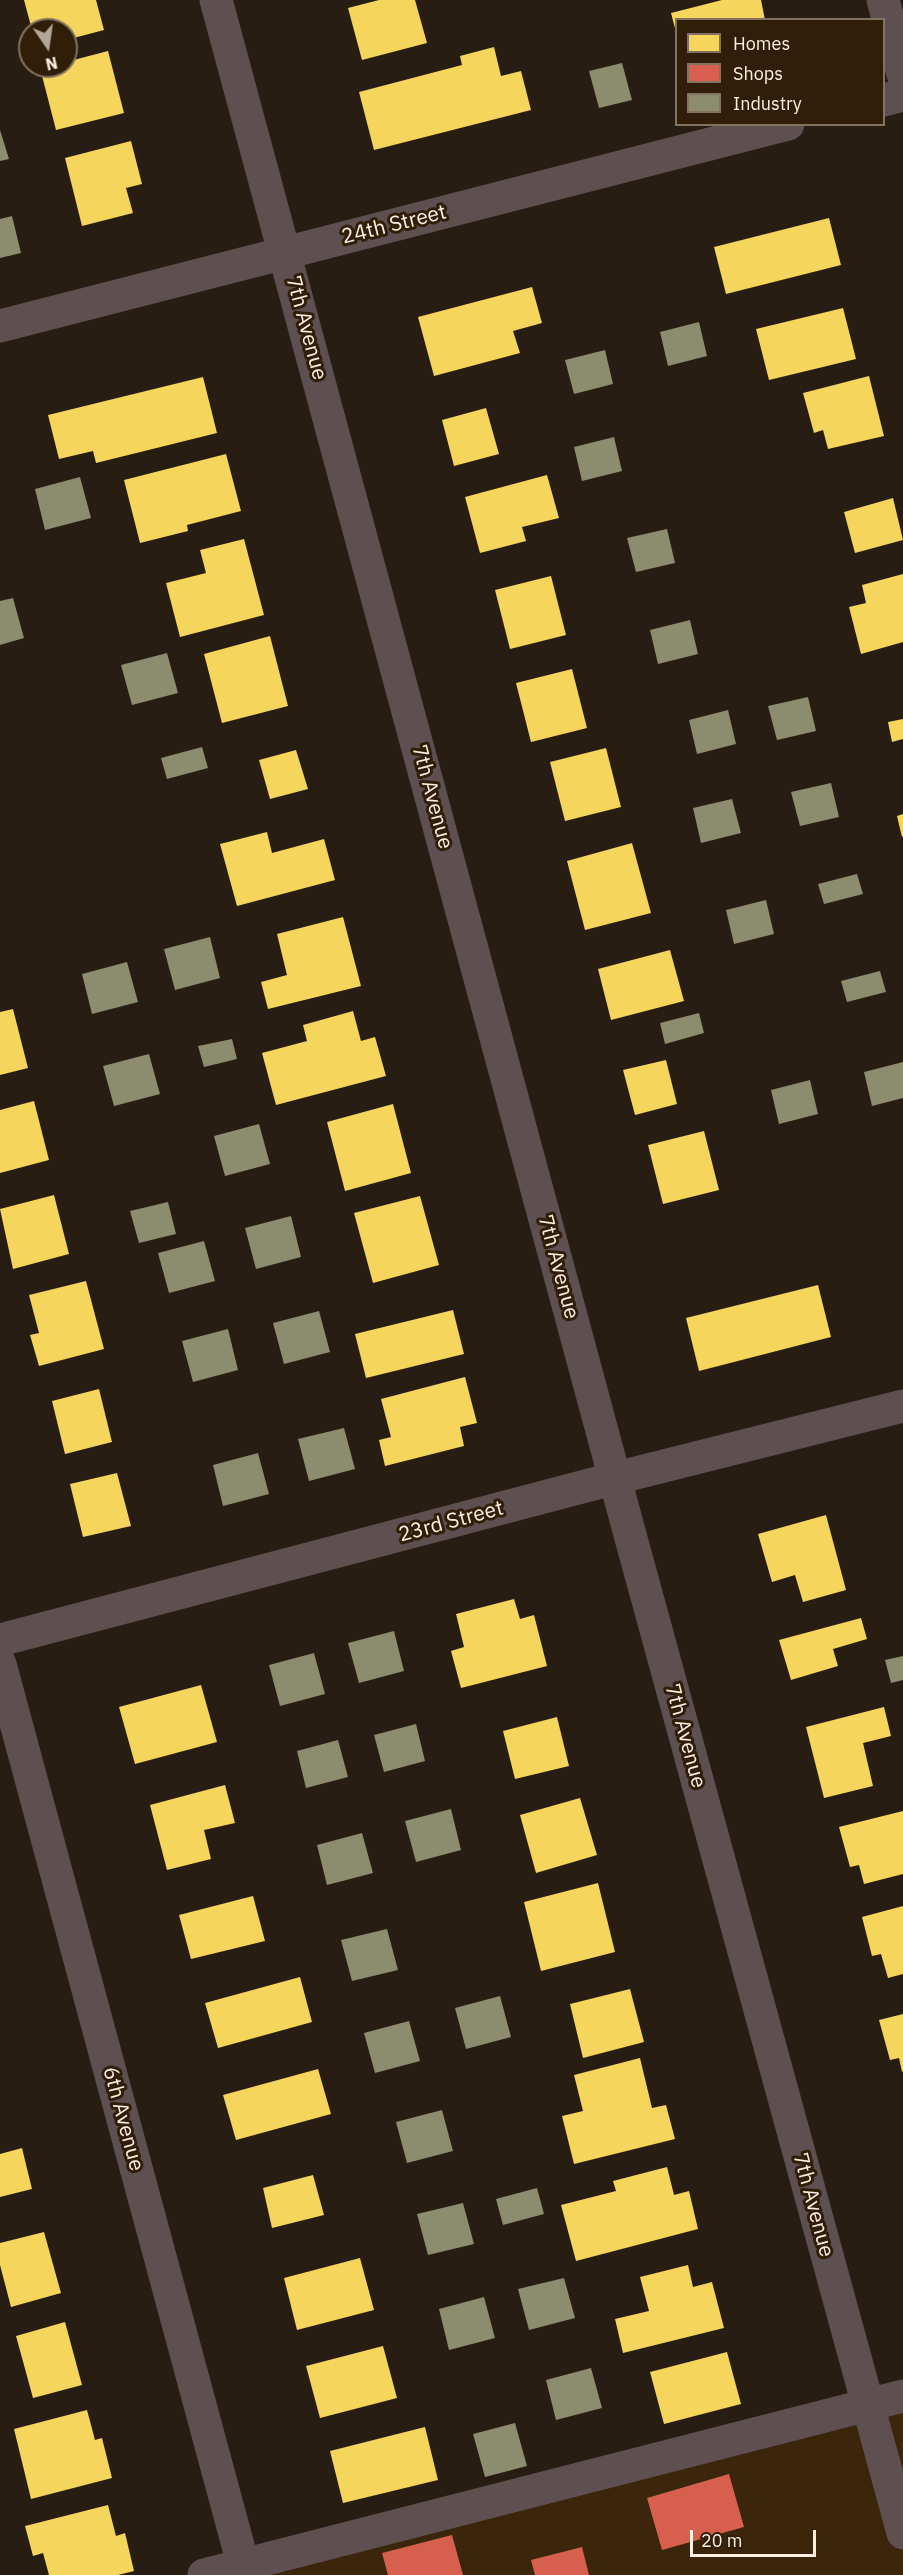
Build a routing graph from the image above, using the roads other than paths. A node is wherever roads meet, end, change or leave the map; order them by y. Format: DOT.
graph roads {
  1 [pos="216,0"];
  2 [pos="883,0"];
  3 [pos="903,74"];
  4 [pos="903,95"];
  5 [pos="885,100"];
  6 [pos="780,126"];
  7 [pos="286,253"];
  8 [pos="0,326"];
  9 [pos="903,1406"];
  10 [pos="616,1478"];
  11 [pos="0,1640"];
  12 [pos="0,1664"];
  13 [pos="903,2396"];
  14 [pos="868,2405"];
  15 [pos="903,2533"];
  16 [pos="245,2570"];
  17 [pos="204,2575"];
  1 -- 7 [label="street, 7th Avenue"];
  2 -- 3 [label="street"];
  4 -- 5 [label="street"];
  6 -- 7 [label="street, 24th Street"];
  7 -- 8 [label="street, 24th Street"];
  7 -- 10 [label="street, 7th Avenue"];
  9 -- 10 [label="street, 23rd Street"];
  10 -- 11 [label="street, 23rd Street"];
  10 -- 14 [label="street, 7th Avenue"];
  12 -- 16 [label="street, 6th Avenue"];
  13 -- 14 [label="street"];
  14 -- 15 [label="street, 7th Avenue"];
  14 -- 16 [label="street"];
  16 -- 17 [label="street"];
}
